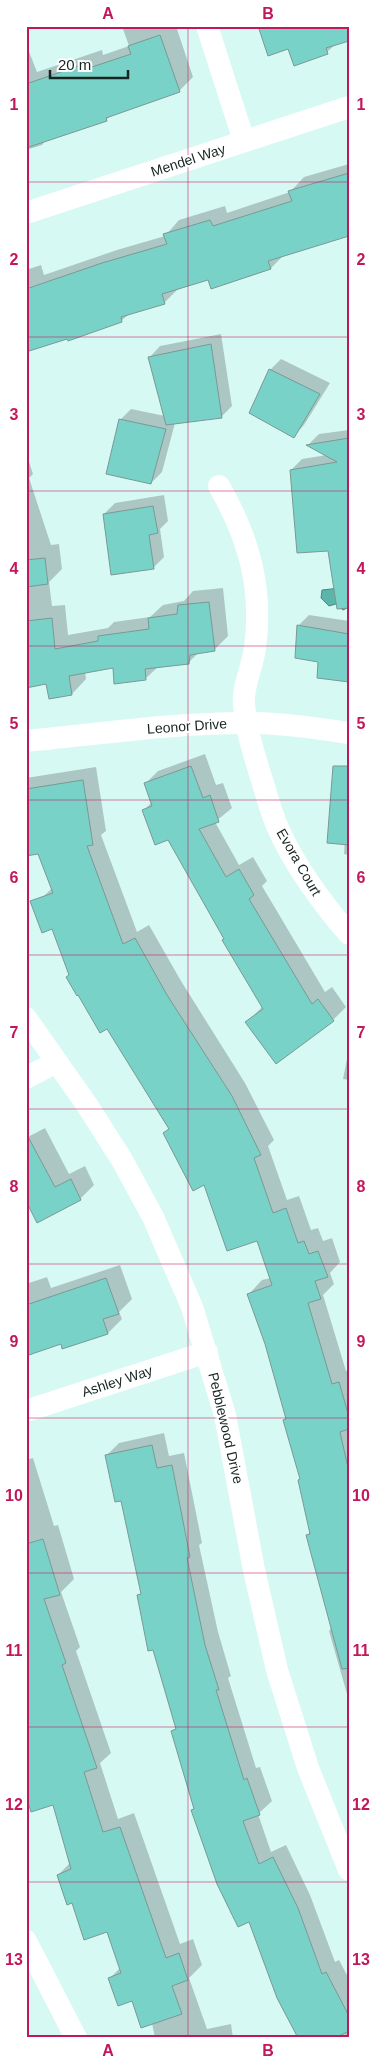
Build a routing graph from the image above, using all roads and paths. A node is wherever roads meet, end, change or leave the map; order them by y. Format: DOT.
graph roads {
  1 [pos="207,26"];
  2 [pos="349,107"];
  3 [pos="244,141"];
  4 [pos="26,212"];
  5 [pos="219,486"];
  6 [pos="247,723"];
  7 [pos="349,733"];
  8 [pos="26,741"];
  9 [pos="349,934"];
  10 [pos="26,1018"];
  11 [pos="56,1062"];
  12 [pos="26,1078"];
  13 [pos="207,1352"];
  14 [pos="26,1411"];
  15 [pos="349,1870"];
  16 [pos="26,1941"];
  17 [pos="76,2038"];
  1 -- 3 [label="street"];
  2 -- 3 [label="street, Mendel Way"];
  3 -- 4 [label="street, Mendel Way"];
  5 -- 6 [label="street, Evora Court"];
  6 -- 7 [label="street, Leonor Drive"];
  6 -- 8 [label="street, Leonor Drive"];
  6 -- 9 [label="street, Evora Court"];
  10 -- 11 [label="street, Pebblewood Drive"];
  11 -- 12 [label="street"];
  11 -- 13 [label="street, Pebblewood Drive"];
  13 -- 14 [label="street, Ashley Way"];
  13 -- 15 [label="street, Pebblewood Drive"];
  16 -- 17 [label="street"];
}
